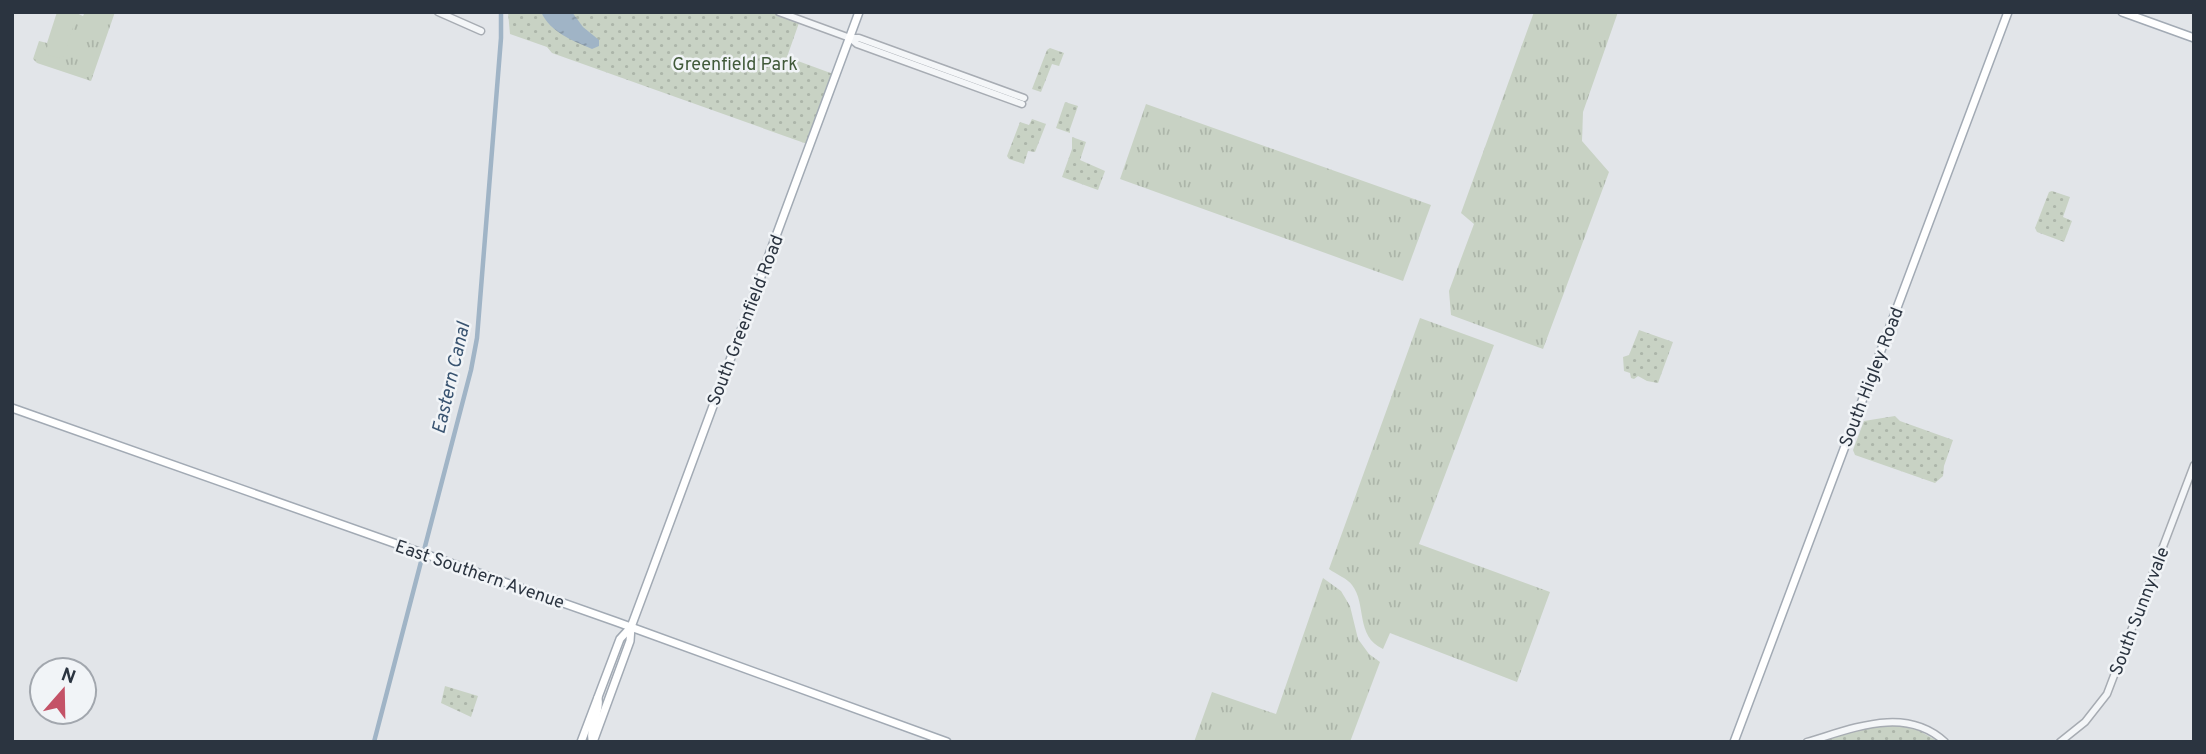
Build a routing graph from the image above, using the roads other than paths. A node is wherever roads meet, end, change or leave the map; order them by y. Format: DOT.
graph roads {
  1 [pos="438,12"];
  2 [pos="779,12"];
  3 [pos="859,12"];
  4 [pos="2008,12"];
  5 [pos="2122,12"];
  6 [pos="481,31"];
  7 [pos="2194,37"];
  8 [pos="850,38"];
  9 [pos="1023,101"];
  10 [pos="12,408"];
  11 [pos="2194,465"];
  12 [pos="631,627"];
  13 [pos="598,697"];
  14 [pos="1735,740"];
  15 [pos="593,741"];
  16 [pos="581,742"];
  17 [pos="947,742"];
  18 [pos="1744,742"];
  19 [pos="1807,742"];
  20 [pos="1945,742"];
  21 [pos="2060,742"];
  1 -- 6 [label="street"];
  2 -- 8 [label="street"];
  3 -- 8 [label="main road, South Greenfield Road"];
  4 -- 14 [label="main road, South Higley Road"];
  5 -- 7 [label="main road"];
  8 -- 9 [label="street"];
  8 -- 12 [label="main road, South Greenfield Road"];
  10 -- 12 [label="main road, East Southern Avenue"];
  11 -- 21 [label="street, South Sunnyvale"];
  12 -- 13 [label="main road, South Greenfield Road"];
  12 -- 15 [label="main road, South Greenfield Road"];
  12 -- 17 [label="main road, East Southern Avenue"];
  13 -- 15 [label="main road"];
  13 -- 16 [label="main road, South Greenfield Road"];
  14 -- 18 [label="street"];
  19 -- 20 [label="street"];
}
